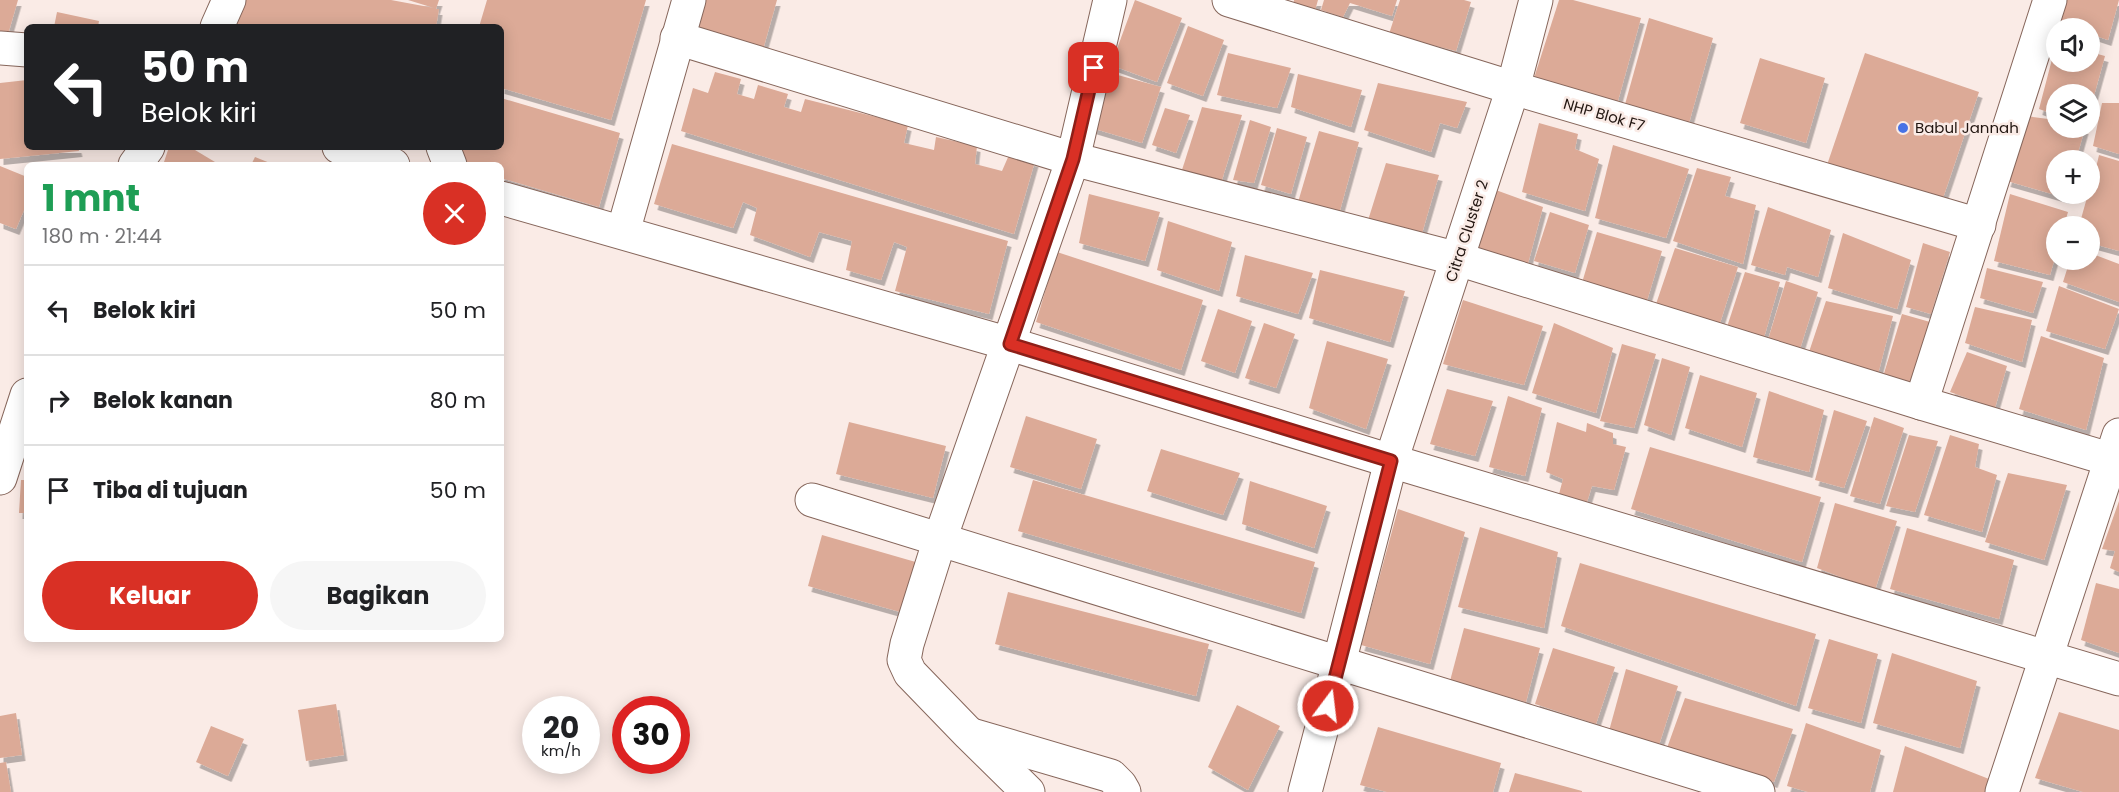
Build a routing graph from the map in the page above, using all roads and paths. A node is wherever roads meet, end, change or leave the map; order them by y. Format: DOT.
graph roads {
  1 [pos="229,0"];
  2 [pos="689,0"];
  3 [pos="1110,0"];
  4 [pos="1229,0"];
  5 [pos="1536,0"];
  6 [pos="2050,0"];
  7 [pos="218,24"];
  8 [pos="677,38"];
  9 [pos="0,48"];
  10 [pos="24,50"];
  11 [pos="1513,88"];
  12 [pos="348,150"];
  13 [pos="1073,159"];
  14 [pos="384,162"];
  15 [pos="504,199"];
  16 [pos="1979,225"];
  17 [pos="623,232"];
  18 [pos="1458,259"];
  19 [pos="1010,344"];
  20 [pos="1921,403"];
  21 [pos="24,404"];
  22 [pos="2117,452"];
  23 [pos="1391,461"];
  24 [pos="0,478"];
  25 [pos="812,500"];
  26 [pos="940,539"];
  27 [pos="2047,658"];
  28 [pos="1339,663"];
  29 [pos="2119,679"];
  30 [pos="969,735"];
  31 [pos="1028,792"];
  32 [pos="1124,792"];
  33 [pos="1305,792"];
  34 [pos="1758,792"];
  35 [pos="2002,792"];
  1 -- 7 [label="street"];
  2 -- 8 [label="street"];
  3 -- 13 [label="street"];
  4 -- 11 [label="street, NHP Blok F7"];
  5 -- 11 [label="street, Citra Cluster 2"];
  6 -- 16 [label="street"];
  8 -- 13 [label="street"];
  8 -- 17 [label="street"];
  9 -- 10 [label="street"];
  11 -- 16 [label="street, NHP Blok F7"];
  11 -- 18 [label="street, Citra Cluster 2"];
  12 -- 14 [label="street"];
  13 -- 18 [label="street"];
  13 -- 19 [label="street"];
  15 -- 17 [label="street"];
  16 -- 20 [label="street"];
  17 -- 19 [label="street"];
  18 -- 20 [label="street"];
  18 -- 23 [label="street, Citra Cluster 2"];
  19 -- 23 [label="street"];
  19 -- 26 [label="street"];
  20 -- 22 [label="street"];
  21 -- 24 [label="street"];
  22 -- 27 [label="street"];
  23 -- 27 [label="street"];
  23 -- 28 [label="street, Citra Cluster 2"];
  25 -- 26 [label="street"];
  26 -- 28 [label="street"];
  26 -- 30 [label="street"];
  27 -- 29 [label="street"];
  27 -- 35 [label="street"];
  28 -- 33 [label="street, Citra Cluster 2"];
  28 -- 34 [label="street"];
  30 -- 31 [label="street"];
  30 -- 32 [label="street"];
}
